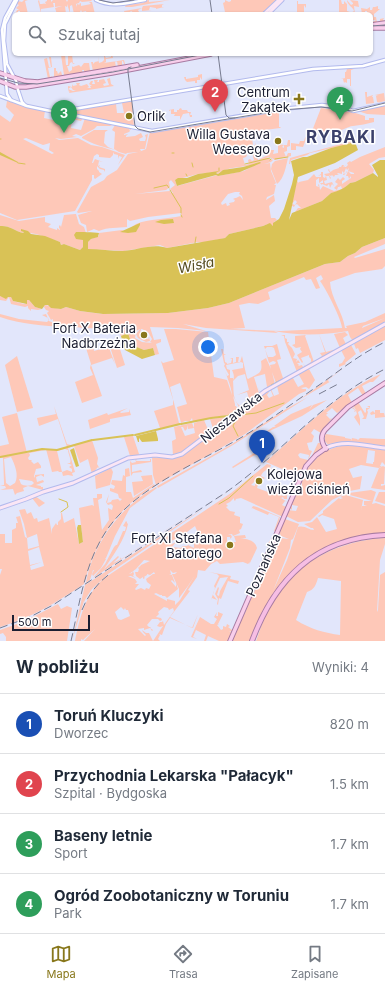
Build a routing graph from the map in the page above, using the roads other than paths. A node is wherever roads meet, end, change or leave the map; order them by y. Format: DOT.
graph roads {
  1 [pos="16,0"];
  2 [pos="96,0"];
  3 [pos="145,0"];
  4 [pos="281,0"];
  5 [pos="266,12"];
  6 [pos="271,12"];
  7 [pos="385,23"];
  8 [pos="373,26"];
  9 [pos="373,27"];
  10 [pos="385,28"];
  11 [pos="186,56"];
  12 [pos="201,56"];
  13 [pos="385,60"];
  14 [pos="3,73"];
  15 [pos="14,79"];
  16 [pos="0,82"];
  17 [pos="7,82"];
  18 [pos="12,86"];
  19 [pos="18,88"];
  20 [pos="8,94"];
  21 [pos="0,96"];
  22 [pos="5,98"];
  23 [pos="11,100"];
  24 [pos="22,101"];
  25 [pos="19,103"];
  26 [pos="385,104"];
  27 [pos="25,105"];
  28 [pos="61,112"];
  29 [pos="385,324"];
  30 [pos="385,383"];
  31 [pos="375,447"];
  32 [pos="325,448"];
  33 [pos="385,448"];
  34 [pos="0,508"];
  35 [pos="385,535"];
  36 [pos="230,641"];
  37 [pos="252,641"];
  1 -- 14 [label="street"];
  1 -- 15 [label="street"];
  2 -- 3 [label="street"];
  4 -- 5 [label="main road"];
  4 -- 6 [label="main road"];
  7 -- 8 [label="main road"];
  9 -- 10 [label="main road"];
  11 -- 15 [label="main road"];
  12 -- 19 [label="main road"];
  13 -- 28 [label="street"];
  14 -- 15 [label="main road"];
  14 -- 17 [label="street"];
  15 -- 17 [label="street"];
  15 -- 18 [label="street"];
  15 -- 19 [label="street"];
  16 -- 17 [label="main road"];
  17 -- 18 [label="main road"];
  17 -- 20 [label="street"];
  18 -- 19 [label="main road"];
  19 -- 24 [label="street"];
  20 -- 22 [label="street"];
  20 -- 23 [label="street"];
  21 -- 22 [label="street"];
  22 -- 23 [label="street"];
  23 -- 25 [label="street"];
  24 -- 25 [label="street"];
  24 -- 27 [label="street"];
  25 -- 27 [label="street"];
  26 -- 28 [label="street"];
  27 -- 28 [label="street"];
  29 -- 34 [label="main road, Nieszawska"];
  30 -- 32 [label="main road"];
  31 -- 32 [label="main road"];
  31 -- 32 [label="main road"];
  31 -- 33 [label="main road"];
  32 -- 36 [label="main road, Poznańska"];
  35 -- 37 [label="highway"];
}
